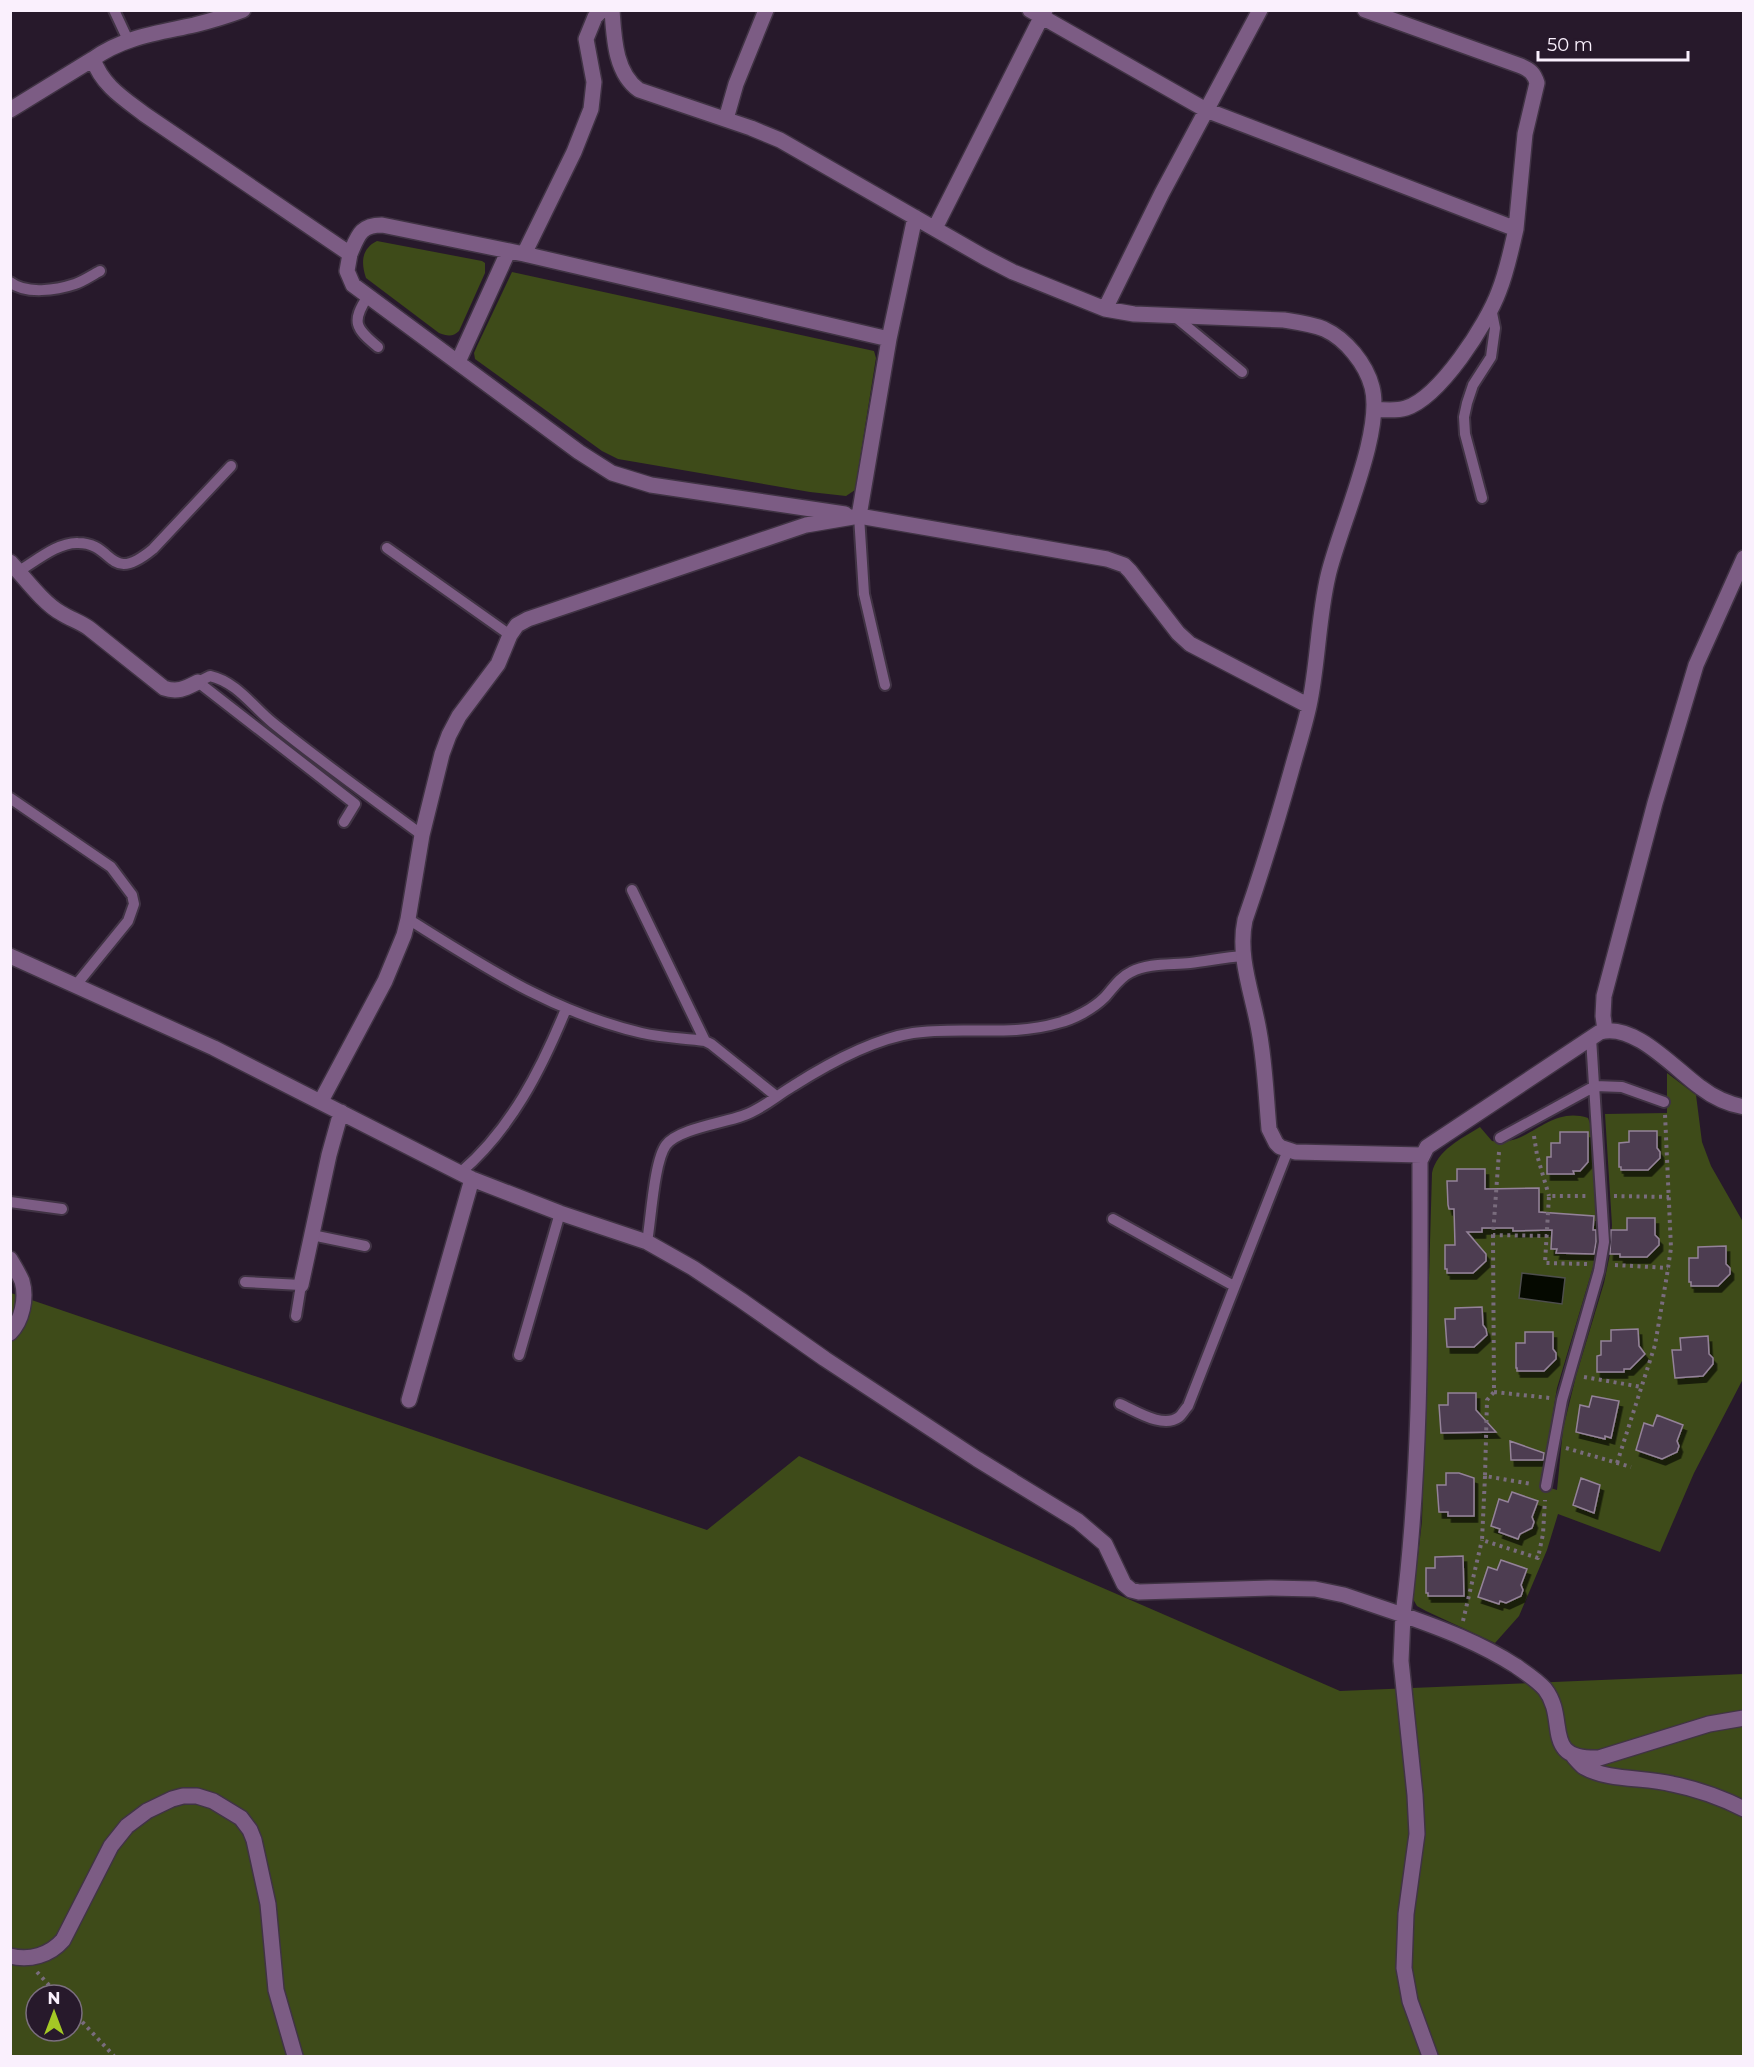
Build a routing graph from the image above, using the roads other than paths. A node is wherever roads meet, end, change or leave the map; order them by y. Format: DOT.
graph roads {
  1 [pos="114,10"];
  2 [pos="243,10"];
  3 [pos="602,10"];
  4 [pos="612,10"];
  5 [pos="766,10"];
  6 [pos="1260,10"];
  7 [pos="1365,10"];
  8 [pos="1039,13"];
  9 [pos="128,40"];
  10 [pos="93,59"];
  11 [pos="10,110"];
  12 [pos="1206,110"];
  13 [pos="726,119"];
  14 [pos="915,217"];
  15 [pos="935,228"];
  16 [pos="1515,229"];
  17 [pos="508,252"];
  18 [pos="351,254"];
  19 [pos="524,254"];
  20 [pos="100,271"];
  21 [pos="10,282"];
  22 [pos="368,296"];
  23 [pos="1491,308"];
  24 [pos="1105,309"];
  25 [pos="1173,315"];
  26 [pos="889,339"];
  27 [pos="378,347"];
  28 [pos="458,362"];
  29 [pos="1242,372"];
  30 [pos="1374,410"];
  31 [pos="231,466"];
  32 [pos="1482,498"];
  33 [pos="859,516"];
  34 [pos="387,548"];
  35 [pos="1743,558"];
  36 [pos="15,567"];
  37 [pos="510,636"];
  38 [pos="198,682"];
  39 [pos="885,685"];
  40 [pos="1309,706"];
  41 [pos="10,798"];
  42 [pos="344,822"];
  43 [pos="422,835"];
  44 [pos="632,890"];
  45 [pos="408,919"];
  46 [pos="10,956"];
  47 [pos="1244,956"];
  48 [pos="76,985"];
  49 [pos="566,1009"];
  50 [pos="1605,1030"];
  51 [pos="1592,1038"];
  52 [pos="705,1041"];
  53 [pos="1595,1086"];
  54 [pos="776,1096"];
  55 [pos="321,1101"];
  56 [pos="1664,1102"];
  57 [pos="1743,1107"];
  58 [pos="341,1112"];
  59 [pos="1500,1138"];
  60 [pos="1288,1150"];
  61 [pos="1422,1155"];
  62 [pos="466,1176"];
  63 [pos="10,1202"];
  64 [pos="62,1209"];
  65 [pos="560,1213"];
  66 [pos="1113,1219"];
  67 [pos="312,1235"];
  68 [pos="647,1242"];
  69 [pos="365,1246"];
  70 [pos="10,1259"];
  71 [pos="245,1282"];
  72 [pos="301,1285"];
  73 [pos="1234,1286"];
  74 [pos="296,1316"];
  75 [pos="10,1333"];
  76 [pos="519,1354"];
  77 [pos="410,1400"];
  78 [pos="1120,1404"];
  79 [pos="1546,1486"];
  80 [pos="1403,1615"];
  81 [pos="1743,1718"];
  82 [pos="1572,1755"];
  83 [pos="1743,1809"];
  84 [pos="17,1957"];
  85 [pos="295,2056"];
  86 [pos="1430,2056"];
  1 -- 9 [label="lane"];
  2 -- 9 [label="street"];
  3 -- 19 [label="street"];
  4 -- 13 [label="street"];
  5 -- 13 [label="street"];
  6 -- 12 [label="street"];
  7 -- 16 [label="street"];
  8 -- 12 [label="street"];
  8 -- 15 [label="street"];
  9 -- 10 [label="street"];
  10 -- 11 [label="street"];
  10 -- 18 [label="street"];
  12 -- 16 [label="street"];
  12 -- 24 [label="street"];
  13 -- 14 [label="street"];
  14 -- 15 [label="street"];
  14 -- 26 [label="street"];
  15 -- 24 [label="street"];
  16 -- 23 [label="street"];
  17 -- 18 [label="street"];
  17 -- 19 [label="street"];
  17 -- 28 [label="street"];
  18 -- 22 [label="street"];
  19 -- 26 [label="street"];
  20 -- 21 [label="lane"];
  22 -- 27 [label="lane"];
  22 -- 28 [label="street"];
  23 -- 30 [label="street"];
  23 -- 32 [label="lane"];
  24 -- 25 [label="street"];
  25 -- 29 [label="lane"];
  25 -- 30 [label="street"];
  26 -- 33 [label="street"];
  28 -- 33 [label="street"];
  30 -- 40 [label="street"];
  31 -- 36 [label="lane"];
  33 -- 37 [label="street"];
  33 -- 39 [label="lane"];
  33 -- 40 [label="street"];
  34 -- 37 [label="lane"];
  35 -- 50 [label="street"];
  36 -- 38 [label="street"];
  37 -- 43 [label="street"];
  38 -- 42 [label="lane"];
  38 -- 43 [label="lane"];
  40 -- 47 [label="street"];
  41 -- 48 [label="lane"];
  43 -- 45 [label="street"];
  44 -- 52 [label="lane"];
  45 -- 49 [label="lane"];
  45 -- 55 [label="street"];
  46 -- 48 [label="street"];
  47 -- 54 [label="lane"];
  47 -- 60 [label="street"];
  48 -- 55 [label="street"];
  49 -- 52 [label="lane"];
  49 -- 62 [label="lane"];
  50 -- 51 [label="street"];
  50 -- 57 [label="street"];
  51 -- 53 [label="lane"];
  51 -- 61 [label="street"];
  52 -- 54 [label="lane"];
  53 -- 56 [label="lane"];
  53 -- 59 [label="lane"];
  53 -- 79 [label="lane"];
  54 -- 68 [label="lane"];
  55 -- 58 [label="street"];
  58 -- 62 [label="street"];
  58 -- 67 [label="street"];
  60 -- 61 [label="street"];
  60 -- 73 [label="lane"];
  61 -- 80 [label="street"];
  62 -- 65 [label="street"];
  62 -- 77 [label="street"];
  63 -- 64 [label="lane"];
  65 -- 68 [label="street"];
  65 -- 76 [label="lane"];
  66 -- 73 [label="lane"];
  67 -- 69 [label="lane"];
  67 -- 72 [label="street"];
  68 -- 80 [label="street"];
  70 -- 75 [label="street"];
  71 -- 72 [label="lane"];
  72 -- 74 [label="lane"];
  73 -- 78 [label="lane"];
  80 -- 82 [label="street"];
  80 -- 86 [label="street"];
  81 -- 82 [label="street"];
  82 -- 83 [label="street"];
  84 -- 85 [label="street"];
}
